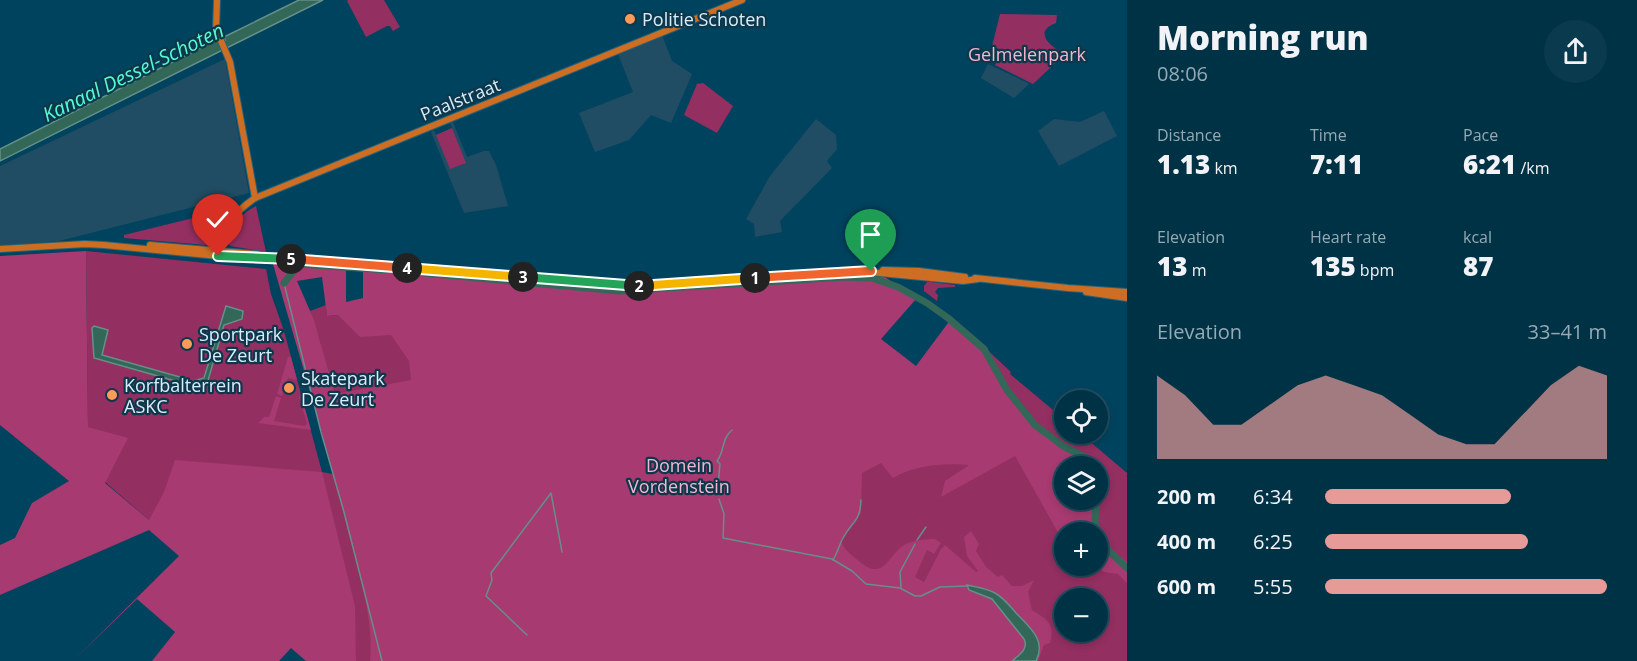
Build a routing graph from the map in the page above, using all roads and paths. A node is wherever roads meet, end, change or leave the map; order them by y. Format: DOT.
graph roads {
  1 [pos="218,0"];
  2 [pos="742,0"];
  3 [pos="255,198"];
  4 [pos="0,249"];
  5 [pos="218,253"];
  6 [pos="1068,288"];
  7 [pos="1127,292"];
  8 [pos="1127,298"];
  1 -- 3 [label="main road"];
  2 -- 3 [label="main road, Paalstraat"];
  3 -- 5 [label="main road, Paalstraat"];
  4 -- 5 [label="main road"];
  5 -- 6 [label="main road"];
  6 -- 7 [label="main road"];
  6 -- 8 [label="main road"];
}
